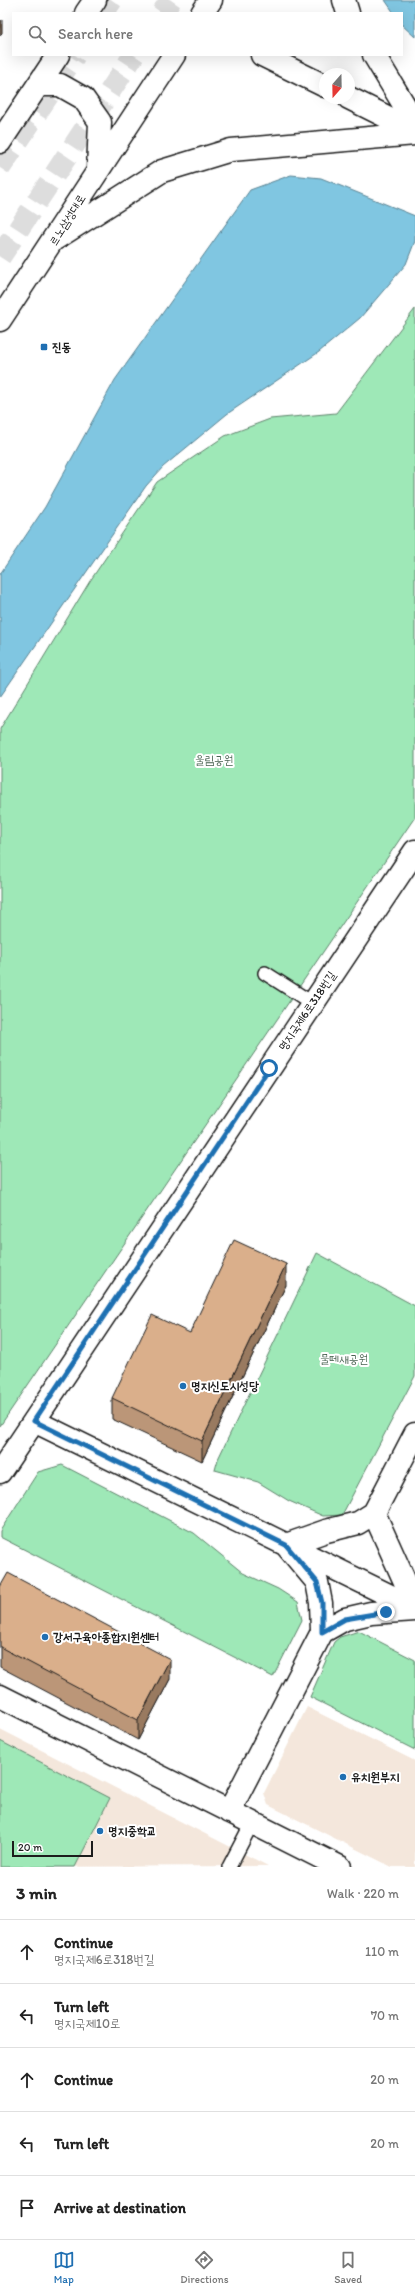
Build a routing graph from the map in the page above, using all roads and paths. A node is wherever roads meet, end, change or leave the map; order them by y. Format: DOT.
graph roads {
  1 [pos="95,0"];
  2 [pos="211,0"];
  3 [pos="344,0"];
  4 [pos="87,12"];
  5 [pos="203,12"];
  6 [pos="348,12"];
  7 [pos="57,56"];
  8 [pos="173,56"];
  9 [pos="264,56"];
  10 [pos="375,56"];
  11 [pos="319,83"];
  12 [pos="38,85"];
  13 [pos="355,101"];
  14 [pos="415,123"];
  15 [pos="415,131"];
  16 [pos="415,134"];
  17 [pos="0,142"];
  18 [pos="98,170"];
  19 [pos="55,239"];
  20 [pos="0,320"];
  21 [pos="415,851"];
  22 [pos="265,973"];
  23 [pos="312,1003"];
  24 [pos="34,1421"];
  25 [pos="415,1434"];
  26 [pos="0,1472"];
  27 [pos="374,1513"];
  28 [pos="286,1545"];
  29 [pos="415,1604"];
  30 [pos="415,1609"];
  31 [pos="322,1632"];
  32 [pos="0,1696"];
  33 [pos="229,1812"];
  34 [pos="252,1823"];
  35 [pos="229,1867"];
  36 [pos="340,1867"];
  1 -- 4 [label="street"];
  2 -- 5 [label="street"];
  3 -- 6 [label="street"];
  7 -- 12 [label="street"];
  8 -- 18 [label="street, 르노삼성대로"];
  9 -- 11 [label="street"];
  10 -- 14 [label="street"];
  12 -- 17 [label="street"];
  12 -- 18 [label="street"];
  13 -- 15 [label="street"];
  16 -- 19 [label="street"];
  18 -- 19 [label="street, 르노삼성대로"];
  19 -- 20 [label="street, 르노삼성대로"];
  21 -- 23 [label="street, 명지국제6로318번길"];
  22 -- 23 [label="lane"];
  23 -- 24 [label="street, 명지국제6로318번길"];
  24 -- 26 [label="street, 명지국제6로318번길"];
  24 -- 28 [label="street"];
  25 -- 27 [label="street"];
  27 -- 28 [label="street"];
  27 -- 29 [label="street"];
  28 -- 30 [label="street"];
  28 -- 31 [label="street"];
  30 -- 31 [label="street"];
  31 -- 33 [label="street"];
  32 -- 33 [label="street"];
  33 -- 34 [label="street"];
  34 -- 35 [label="lane"];
  34 -- 36 [label="street"];
}
